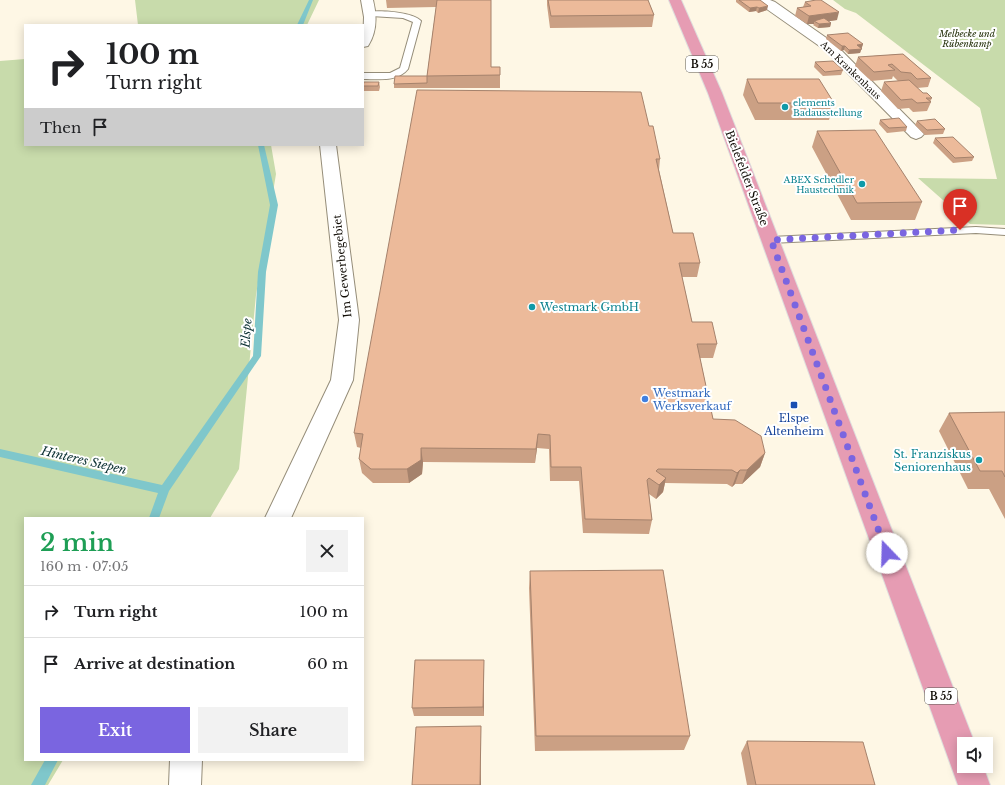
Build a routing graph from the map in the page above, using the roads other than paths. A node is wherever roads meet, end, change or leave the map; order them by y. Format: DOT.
graph roads {
  1 [pos="367,0"];
  2 [pos="676,0"];
  3 [pos="760,0"];
  4 [pos="371,14"];
  5 [pos="364,41"];
  6 [pos="364,76"];
  7 [pos="916,134"];
  8 [pos="328,146"];
  9 [pos="1005,232"];
  10 [pos="771,240"];
  11 [pos="278,517"];
  12 [pos="957,739"];
  13 [pos="186,761"];
  14 [pos="970,773"];
  15 [pos="185,785"];
  16 [pos="974,785"];
  1 -- 4 [label="street"];
  2 -- 10 [label="main road, Bielefelder Straße / B 55"];
  3 -- 7 [label="street, Am Krankenhaus"];
  4 -- 5 [label="street"];
  4 -- 6 [label="lane"];
  8 -- 11 [label="street, Im Gewerbegebiet"];
  9 -- 10 [label="lane"];
  10 -- 12 [label="main road, Bielefelder Straße / B 55"];
  13 -- 15 [label="street"];
  14 -- 16 [label="main road"];
}
